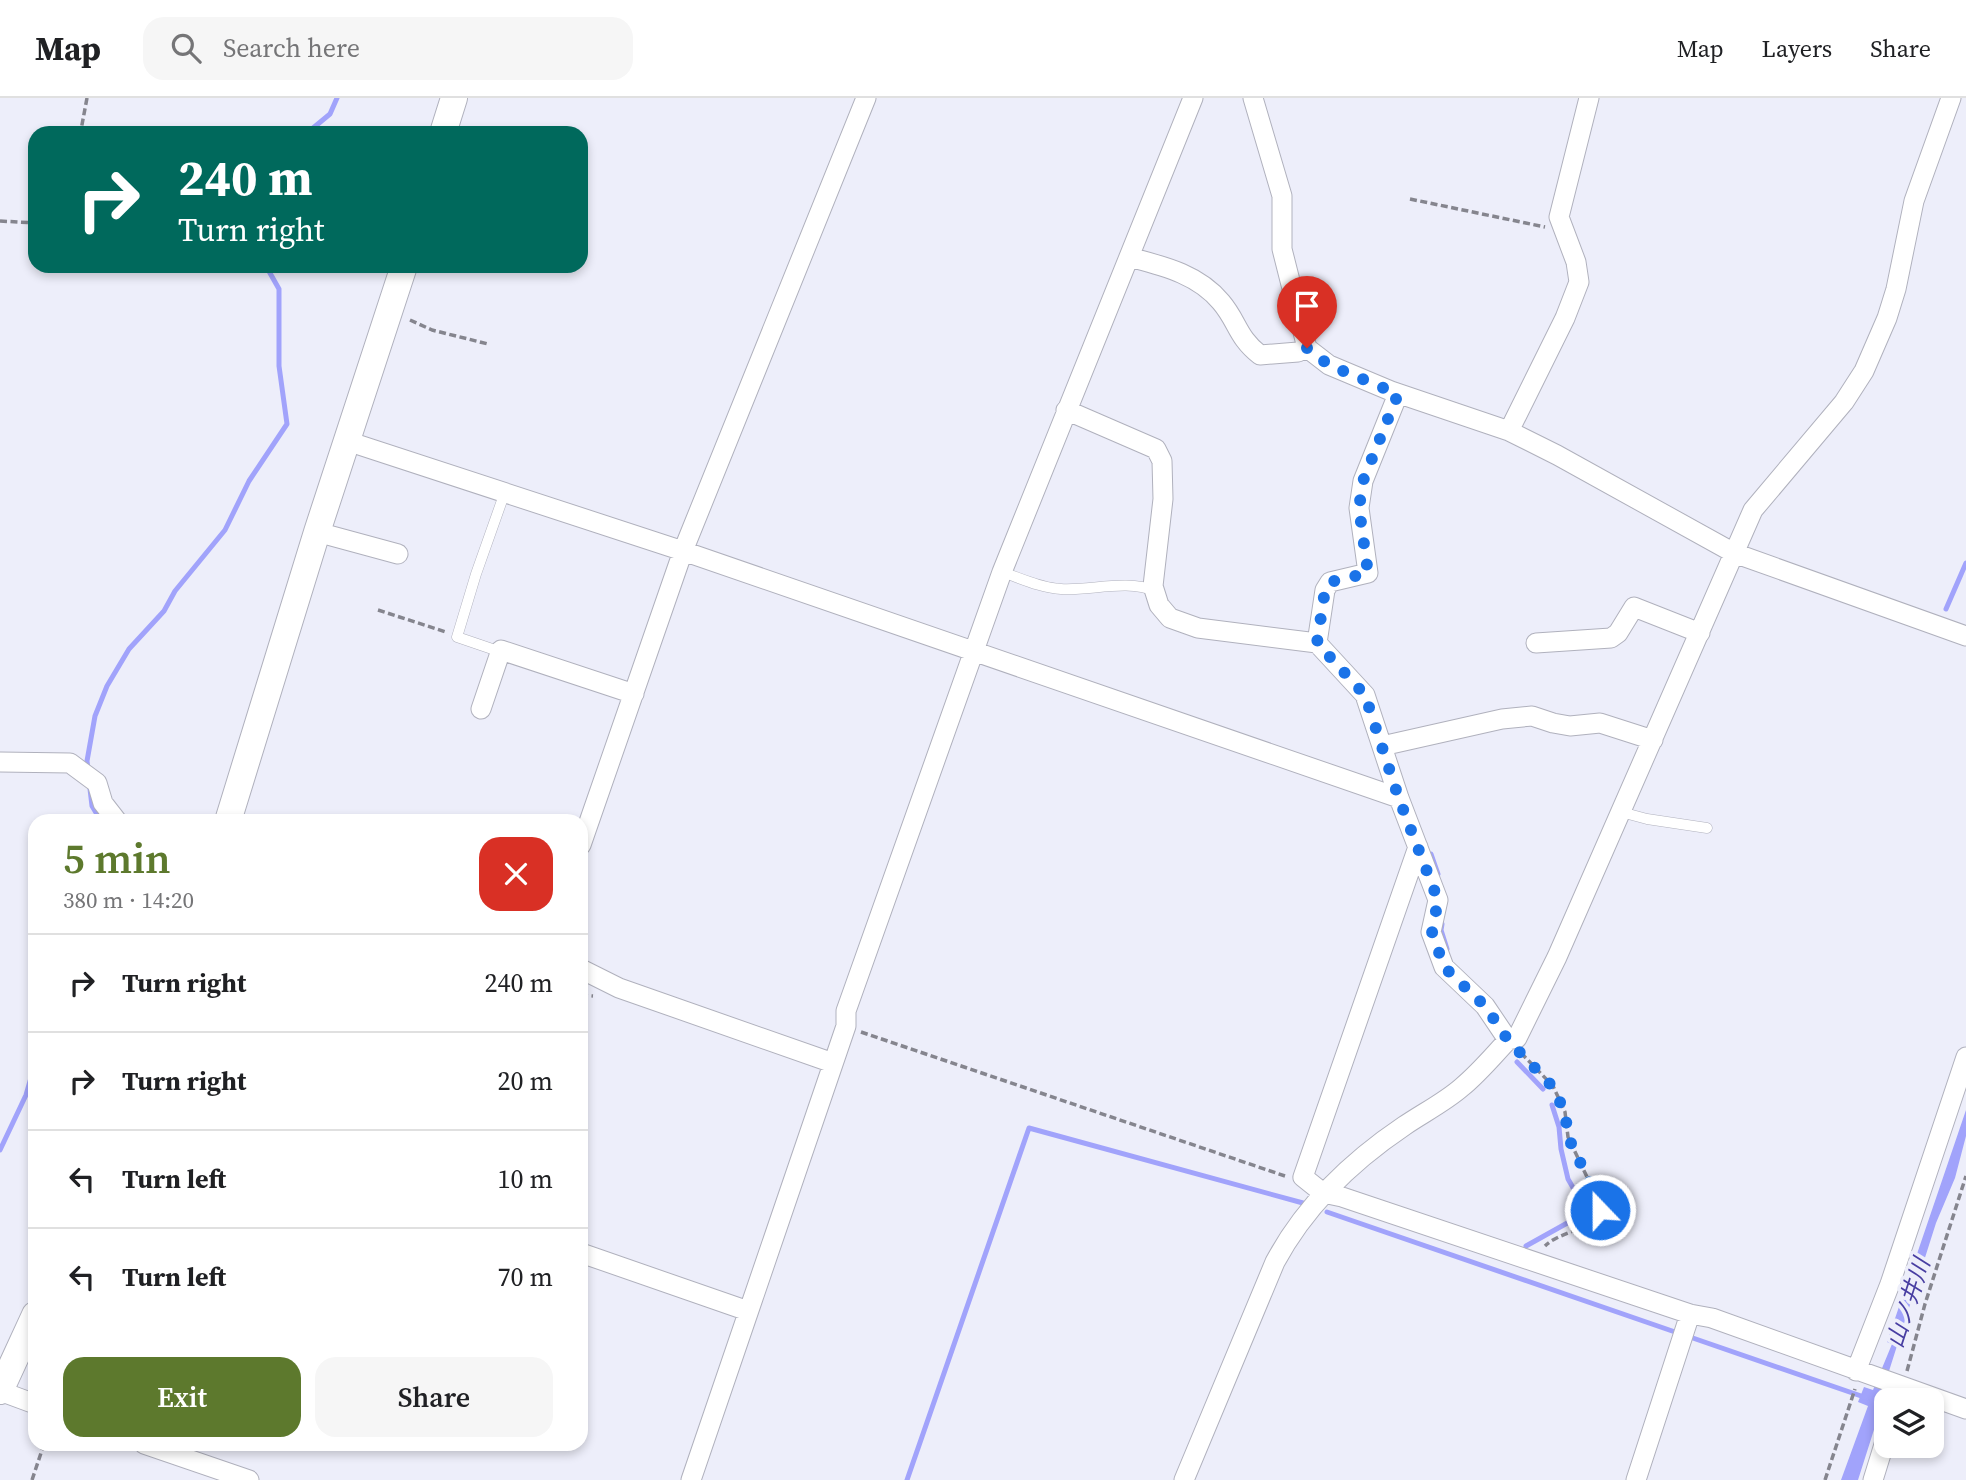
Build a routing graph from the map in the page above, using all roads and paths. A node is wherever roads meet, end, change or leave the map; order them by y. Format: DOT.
graph roads {
  1 [pos="87,98"];
  2 [pos="454,98"];
  3 [pos="866,98"];
  4 [pos="1193,98"];
  5 [pos="1254,98"];
  6 [pos="1589,98"];
  7 [pos="1951,98"];
  8 [pos="82,126"];
  9 [pos="445,126"];
  10 [pos="1410,198"];
  11 [pos="0,221"];
  12 [pos="28,223"];
  13 [pos="1563,227"];
  14 [pos="1129,257"];
  15 [pos="402,273"];
  16 [pos="390,312"];
  17 [pos="488,344"];
  18 [pos="1307,348"];
  19 [pos="1398,394"];
  20 [pos="1066,410"];
  21 [pos="1509,432"];
  22 [pos="347,441"];
  23 [pos="505,492"];
  24 [pos="317,532"];
  25 [pos="683,551"];
  26 [pos="1734,553"];
  27 [pos="398,554"];
  28 [pos="1002,572"];
  29 [pos="1155,592"];
  30 [pos="378,610"];
  31 [pos="1700,633"];
  32 [pos="457,635"];
  33 [pos="1966,636"];
  34 [pos="1317,643"];
  35 [pos="1536,643"];
  36 [pos="501,652"];
  37 [pos="972,652"];
  38 [pos="634,694"];
  39 [pos="481,709"];
  40 [pos="1653,740"];
  41 [pos="1382,746"];
  42 [pos="0,762"];
  43 [pos="1399,799"];
  44 [pos="1621,812"];
  45 [pos="112,814"];
  46 [pos="230,814"];
  47 [pos="588,825"];
  48 [pos="1707,828"];
  49 [pos="1418,846"];
  50 [pos="588,972"];
  51 [pos="846,1026"];
  52 [pos="1508,1040"];
  53 [pos="1966,1057"];
  54 [pos="833,1063"];
  55 [pos="1966,1176"];
  56 [pos="1303,1177"];
  57 [pos="1323,1193"];
  58 [pos="588,1255"];
  59 [pos="1531,1260"];
  60 [pos="748,1311"];
  61 [pos="1690,1314"];
  62 [pos="28,1330"];
  63 [pos="1858,1372"];
  64 [pos="1889,1388"];
  65 [pos="1902,1388"];
  66 [pos="0,1391"];
  67 [pos="28,1401"];
  68 [pos="1944,1404"];
  69 [pos="1966,1409"];
  70 [pos="42,1451"];
  71 [pos="164,1451"];
  72 [pos="1880,1458"];
  73 [pos="32,1480"];
  74 [pos="249,1480"];
  75 [pos="691,1480"];
  76 [pos="1184,1480"];
  77 [pos="1636,1480"];
  78 [pos="1825,1480"];
  79 [pos="1873,1480"];
  1 -- 8 [label="path"];
  2 -- 9 [label="street"];
  3 -- 25 [label="street"];
  4 -- 14 [label="street"];
  5 -- 18 [label="street"];
  6 -- 13 [label="street"];
  7 -- 26 [label="street"];
  10 -- 13 [label="path"];
  11 -- 12 [label="path"];
  13 -- 21 [label="street"];
  14 -- 18 [label="street"];
  14 -- 20 [label="street"];
  15 -- 16 [label="street"];
  16 -- 17 [label="path"];
  16 -- 22 [label="street"];
  18 -- 19 [label="street"];
  19 -- 21 [label="street"];
  19 -- 34 [label="street"];
  20 -- 28 [label="street"];
  20 -- 29 [label="street"];
  21 -- 26 [label="street"];
  22 -- 23 [label="street"];
  22 -- 24 [label="street"];
  23 -- 25 [label="street"];
  23 -- 32 [label="lane"];
  24 -- 27 [label="street"];
  24 -- 46 [label="street"];
  25 -- 37 [label="street"];
  25 -- 38 [label="street"];
  26 -- 31 [label="street"];
  26 -- 33 [label="street"];
  28 -- 29 [label="lane"];
  28 -- 37 [label="street"];
  29 -- 34 [label="street"];
  30 -- 32 [label="path"];
  31 -- 35 [label="street"];
  31 -- 40 [label="street"];
  32 -- 36 [label="lane"];
  34 -- 41 [label="street"];
  36 -- 38 [label="street"];
  36 -- 39 [label="street"];
  37 -- 43 [label="street"];
  37 -- 51 [label="street"];
  38 -- 47 [label="street"];
  40 -- 41 [label="street"];
  40 -- 44 [label="street"];
  41 -- 43 [label="street"];
  42 -- 45 [label="street"];
  43 -- 49 [label="street"];
  44 -- 48 [label="lane"];
  44 -- 52 [label="street"];
  49 -- 52 [label="street"];
  49 -- 56 [label="street"];
  50 -- 54 [label="street"];
  51 -- 54 [label="street"];
  51 -- 56 [label="path"];
  52 -- 57 [label="street"];
  52 -- 59 [label="path"];
  53 -- 63 [label="street"];
  54 -- 60 [label="street"];
  55 -- 65 [label="path"];
  56 -- 57 [label="street"];
  57 -- 59 [label="street"];
  57 -- 76 [label="street"];
  58 -- 60 [label="street"];
  59 -- 61 [label="street"];
  60 -- 75 [label="street"];
  61 -- 63 [label="street"];
  61 -- 77 [label="street"];
  62 -- 66 [label="street"];
  63 -- 64 [label="street"];
  63 -- 78 [label="path"];
  66 -- 67 [label="street"];
  68 -- 69 [label="street"];
  70 -- 73 [label="path"];
  71 -- 74 [label="street"];
  72 -- 79 [label="street"];
}
